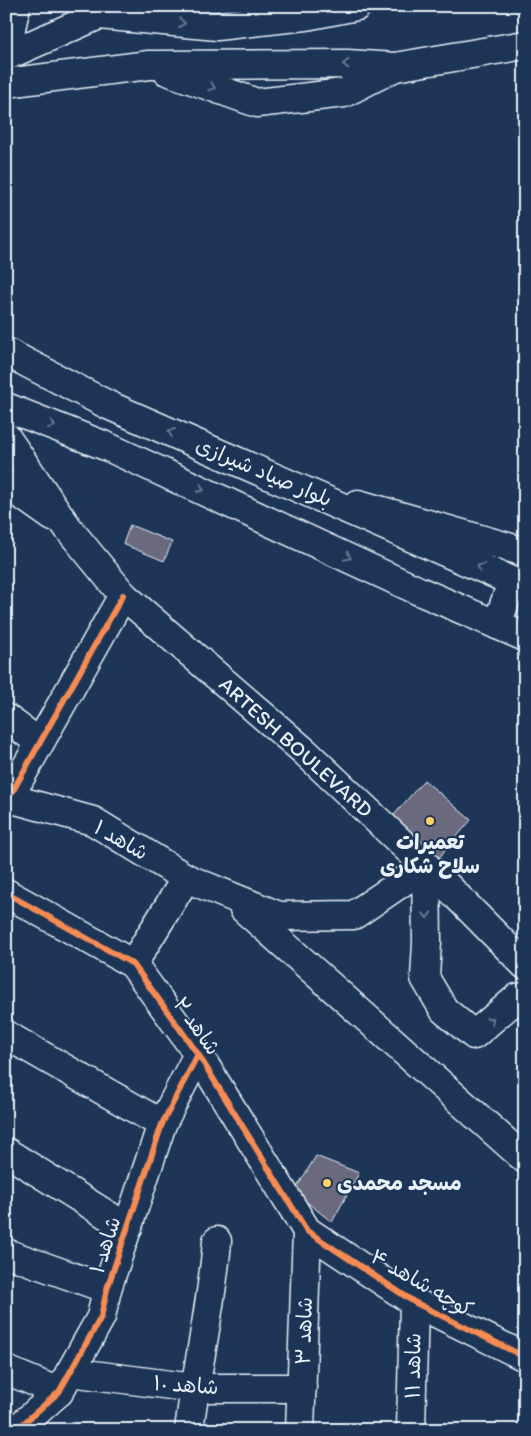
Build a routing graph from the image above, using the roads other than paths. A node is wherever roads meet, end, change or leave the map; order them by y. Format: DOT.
graph roads {
  1 [pos="16,6"];
  2 [pos="146,6"];
  3 [pos="357,6"];
  4 [pos="104,10"];
  5 [pos="525,45"];
  6 [pos="6,50"];
  7 [pos="6,56"];
  8 [pos="149,65"];
  9 [pos="395,67"];
  10 [pos="6,83"];
  11 [pos="6,352"];
  12 [pos="6,407"];
  13 [pos="6,437"];
  14 [pos="6,484"];
  15 [pos="303,488"];
  16 [pos="68,528"];
  17 [pos="286,528"];
  18 [pos="525,552"];
  19 [pos="525,557"];
  20 [pos="518,584"];
  21 [pos="123,595"];
  22 [pos="497,625"];
  23 [pos="525,637"];
  24 [pos="6,718"];
  25 [pos="39,742"];
  26 [pos="8,800"];
  27 [pos="426,866"];
  28 [pos="186,878"];
  29 [pos="6,893"];
  30 [pos="228,895"];
  31 [pos="133,964"];
  32 [pos="525,965"];
  33 [pos="525,997"];
  34 [pos="6,1035"];
  35 [pos="198,1054"];
  36 [pos="162,1124"];
  37 [pos="6,1152"];
  38 [pos="525,1159"];
  39 [pos="128,1228"];
  40 [pos="307,1231"];
  41 [pos="217,1241"];
  42 [pos="6,1253"];
  43 [pos="107,1289"];
  44 [pos="414,1302"];
  45 [pos="525,1356"];
  46 [pos="6,1370"];
  47 [pos="65,1382"];
  48 [pos="194,1388"];
  49 [pos="302,1388"];
  50 [pos="16,1430"];
  51 [pos="189,1430"];
  52 [pos="300,1430"];
  53 [pos="411,1430"];
  1 -- 6 [label="street"];
  2 -- 4 [label="street"];
  4 -- 3 [label="street, one-way"];
  4 -- 7 [label="street"];
  5 -- 9 [label="street"];
  9 -- 8 [label="street, one-way"];
  8 -- 9 [label="street, one-way"];
  8 -- 10 [label="street"];
  15 -- 11 [label="street, بلوار صیاد شیرازی, one-way"];
  12 -- 17 [label="street, بلوار صیاد شیرازی, one-way"];
  13 -- 16 [label="street"];
  14 -- 16 [label="street"];
  15 -- 17 [label="street"];
  15 -- 18 [label="street"];
  20 -- 15 [label="street, بلوار صیاد شیرازی, one-way"];
  16 -- 21 [label="street, ARTESH BOULEVARD"];
  17 -- 22 [label="street, بلوار صیاد شیرازی, one-way"];
  19 -- 20 [label="street"];
  20 -- 22 [label="street"];
  21 -- 25 [label="street"];
  21 -- 27 [label="street, ARTESH BOULEVARD"];
  22 -- 23 [label="street, بلوار صیاد شیرازی"];
  24 -- 25 [label="street"];
  25 -- 26 [label="street"];
  26 -- 28 [label="street, شاهد ۱"];
  27 -- 30 [label="street, شاهد ۱"];
  27 -- 32 [label="street, ARTESH BOULEVARD"];
  27 -- 33 [label="street, one-way"];
  28 -- 30 [label="street, شاهد ۱"];
  28 -- 31 [label="street"];
  29 -- 31 [label="street, شاهد ۲"];
  30 -- 38 [label="street, شاهد ۱"];
  31 -- 35 [label="street, شاهد ۲"];
  34 -- 36 [label="street"];
  35 -- 36 [label="street, شاهد ۱"];
  35 -- 40 [label="street, شاهد ۲"];
  36 -- 39 [label="street, شاهد ۱"];
  37 -- 39 [label="street"];
  39 -- 43 [label="street, شاهد ۱"];
  40 -- 44 [label="street, کوچه شاهد ۴"];
  40 -- 49 [label="street, شاهد ۳"];
  41 -- 48 [label="street"];
  42 -- 43 [label="street"];
  43 -- 47 [label="street, شاهد ۱"];
  44 -- 45 [label="street, کوچه شاهد ۴"];
  44 -- 53 [label="street, شاهد ۱۱"];
  46 -- 47 [label="street, شاهد ۱۰"];
  47 -- 48 [label="street, شاهد ۱۰"];
  47 -- 50 [label="street, شاهد ۱"];
  48 -- 49 [label="street, شاهد ۱۰"];
  48 -- 51 [label="street"];
  49 -- 52 [label="street, شاهد ۳"];
}
